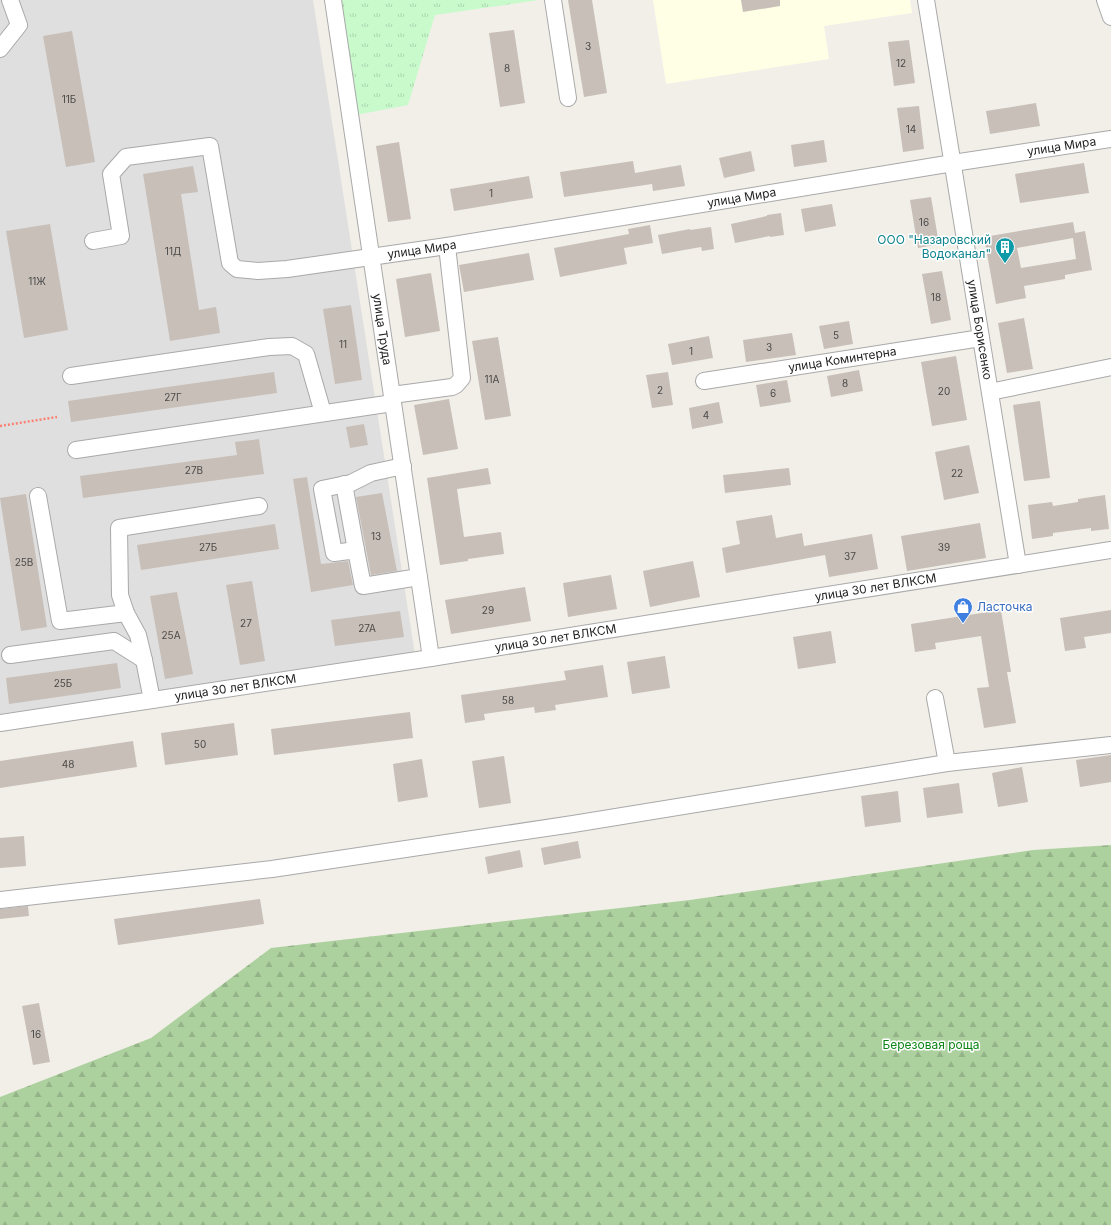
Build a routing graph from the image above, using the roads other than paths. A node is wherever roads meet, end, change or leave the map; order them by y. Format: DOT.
graph roads {
  1 [pos="10,0"];
  2 [pos="333,0"];
  3 [pos="553,0"];
  4 [pos="926,0"];
  5 [pos="1105,0"];
  6 [pos="1111,17"];
  7 [pos="0,49"];
  8 [pos="568,98"];
  9 [pos="1111,139"];
  10 [pos="953,163"];
  11 [pos="93,241"];
  12 [pos="447,246"];
  13 [pos="372,257"];
  14 [pos="981,338"];
  15 [pos="1111,367"];
  16 [pos="71,376"];
  17 [pos="704,381"];
  18 [pos="990,392"];
  19 [pos="393,399"];
  20 [pos="323,413"];
  21 [pos="76,450"];
  22 [pos="403,466"];
  23 [pos="344,484"];
  24 [pos="38,496"];
  25 [pos="259,506"];
  26 [pos="356,550"];
  27 [pos="1111,550"];
  28 [pos="1018,565"];
  29 [pos="419,577"];
  30 [pos="126,613"];
  31 [pos="10,656"];
  32 [pos="431,658"];
  33 [pos="144,660"];
  34 [pos="935,698"];
  35 [pos="152,700"];
  36 [pos="0,723"];
  37 [pos="1111,745"];
  38 [pos="946,763"];
  39 [pos="0,900"];
  1 -- 7 [label="street"];
  2 -- 13 [label="street, улица Труда"];
  3 -- 8 [label="street"];
  4 -- 10 [label="street, улица Борисенко"];
  5 -- 6 [label="street"];
  9 -- 10 [label="street, улица Мира"];
  10 -- 12 [label="street, улица Мира"];
  10 -- 14 [label="street, улица Борисенко"];
  11 -- 13 [label="street, улица Мира"];
  12 -- 13 [label="street, улица Мира"];
  12 -- 19 [label="street"];
  13 -- 19 [label="street, улица Труда"];
  14 -- 17 [label="street, улица Коминтерна"];
  14 -- 18 [label="street, улица Борисенко"];
  15 -- 18 [label="street"];
  16 -- 20 [label="street"];
  18 -- 28 [label="street, улица Борисенко"];
  19 -- 20 [label="street"];
  19 -- 22 [label="street, улица Труда"];
  20 -- 21 [label="street"];
  22 -- 23 [label="street"];
  22 -- 29 [label="street, улица Труда"];
  23 -- 26 [label="street"];
  23 -- 26 [label="street"];
  24 -- 30 [label="street"];
  25 -- 30 [label="street"];
  26 -- 29 [label="street"];
  27 -- 28 [label="street, улица 30 лет ВЛКСМ"];
  28 -- 32 [label="street, улица 30 лет ВЛКСМ"];
  29 -- 32 [label="street, улица Труда"];
  30 -- 33 [label="street"];
  31 -- 33 [label="street"];
  32 -- 35 [label="street, улица 30 лет ВЛКСМ"];
  33 -- 35 [label="street"];
  34 -- 38 [label="street"];
  35 -- 36 [label="street, улица 30 лет ВЛКСМ"];
  37 -- 38 [label="street"];
  38 -- 39 [label="street"];
}
